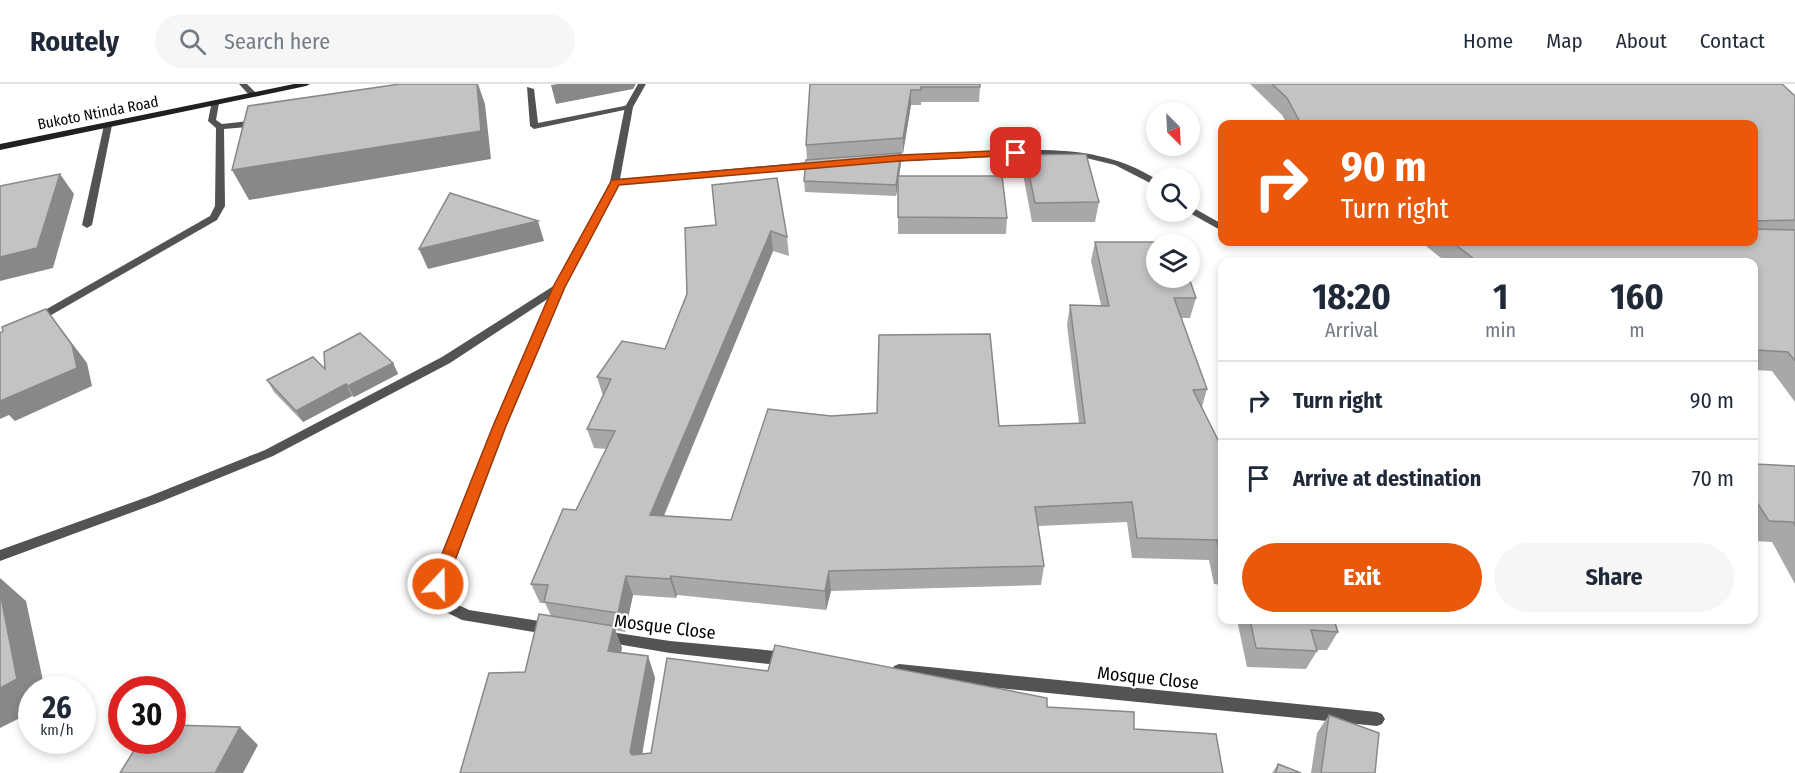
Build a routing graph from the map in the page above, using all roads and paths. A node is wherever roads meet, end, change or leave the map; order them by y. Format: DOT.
graph roads {
  1 [pos="243,84"];
  2 [pos="286,84"];
  3 [pos="306,84"];
  4 [pos="642,84"];
  5 [pos="530,89"];
  6 [pos="278,90"];
  7 [pos="254,95"];
  8 [pos="215,103"];
  9 [pos="629,107"];
  10 [pos="267,121"];
  11 [pos="108,125"];
  12 [pos="220,127"];
  13 [pos="0,147"];
  14 [pos="877,160"];
  15 [pos="831,164"];
  16 [pos="1146,176"];
  17 [pos="615,182"];
  18 [pos="1200,214"];
  19 [pos="87,225"];
  20 [pos="1218,226"];
  21 [pos="559,287"];
  22 [pos="35,320"];
  23 [pos="0,556"];
  24 [pos="569,632"];
  25 [pos="591,635"];
  26 [pos="800,660"];
  27 [pos="882,669"];
  28 [pos="1377,719"];
  1 -- 7 [label="street"];
  2 -- 6 [label="street"];
  3 -- 6 [label="main road, Bukoto Ntinda Road"];
  4 -- 9 [label="street"];
  5 -- 9 [label="street"];
  6 -- 7 [label="main road, Bukoto Ntinda Road"];
  7 -- 8 [label="main road, Bukoto Ntinda Road"];
  8 -- 11 [label="main road, Bukoto Ntinda Road"];
  8 -- 12 [label="street"];
  9 -- 17 [label="street"];
  10 -- 12 [label="street"];
  11 -- 13 [label="main road, Bukoto Ntinda Road"];
  11 -- 19 [label="street"];
  12 -- 22 [label="street"];
  14 -- 16 [label="street"];
  15 -- 17 [label="street"];
  17 -- 21 [label="street"];
  18 -- 20 [label="street"];
  21 -- 23 [label="street"];
  21 -- 24 [label="street"];
  25 -- 26 [label="street, Mosque Close"];
  27 -- 28 [label="street, Mosque Close"];
}
